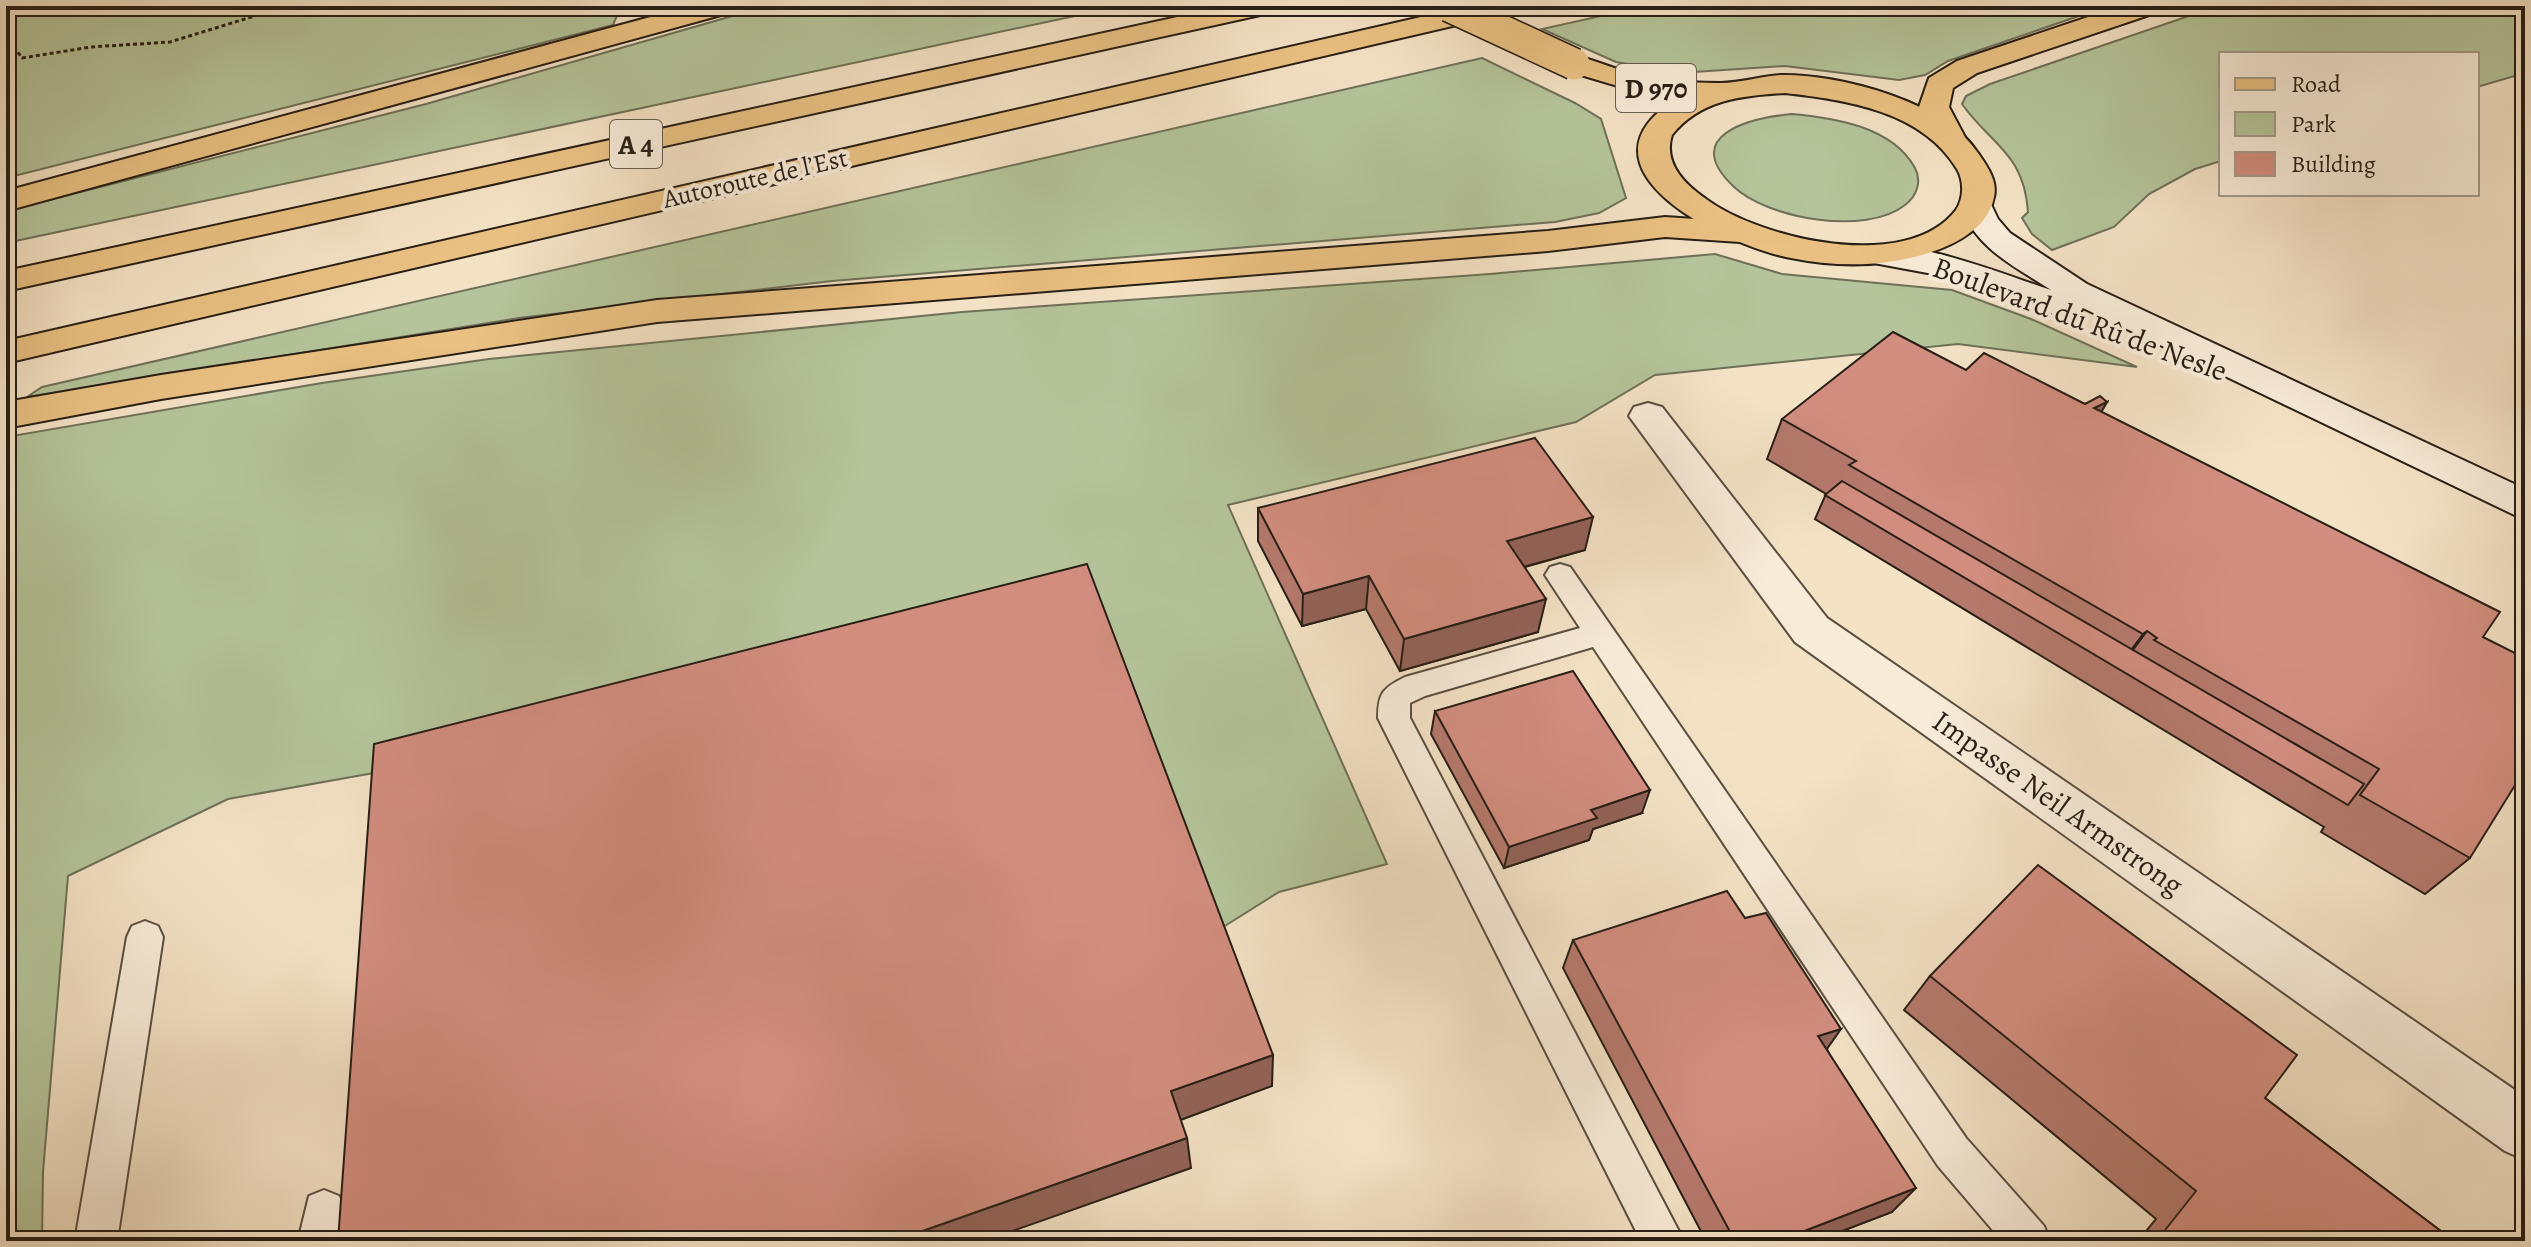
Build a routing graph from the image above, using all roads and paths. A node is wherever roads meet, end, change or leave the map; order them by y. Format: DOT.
graph roads {
  1 [pos="287,6"];
  2 [pos="722,6"];
  3 [pos="1265,6"];
  4 [pos="1449,6"];
  5 [pos="1504,6"];
  6 [pos="2148,6"];
  7 [pos="6,35"];
  8 [pos="1574,64"];
  9 [pos="1741,87"];
  10 [pos="1656,134"];
  11 [pos="1952,141"];
  12 [pos="6,201"];
  13 [pos="1977,205"];
  14 [pos="1740,232"];
  15 [pos="1875,254"];
  16 [pos="6,281"];
  17 [pos="6,352"];
  18 [pos="2284,393"];
  19 [pos="6,415"];
  20 [pos="1648,416"];
  21 [pos="2525,506"];
  22 [pos="1560,575"];
  23 [pos="1600,634"];
  24 [pos="145,937"];
  25 [pos="2525,1131"];
  26 [pos="96,1241"];
  27 [pos="1663,1241"];
  28 [pos="2029,1241"];
  1 -- 7 [label="path"];
  2 -- 12 [label="main road"];
  3 -- 16 [label="main road, Autoroute de l’Est / A 4"];
  4 -- 8 [label="main road, Boulevard du Rû de Nesle / D 970, bridge"];
  5 -- 17 [label="main road, Autoroute de l’Est / A 4"];
  6 -- 11 [label="main road"];
  8 -- 9 [label="main road, Boulevard du Rû de Nesle / D 970"];
  8 -- 10 [label="main road, Boulevard du Rû de Nesle / D 970"];
  9 -- 10 [label="main road, Boulevard du Rû de Nesle"];
  9 -- 11 [label="main road, Boulevard du Rû de Nesle"];
  10 -- 14 [label="main road, Boulevard du Rû de Nesle"];
  11 -- 13 [label="main road, Boulevard du Rû de Nesle"];
  13 -- 15 [label="main road, Boulevard du Rû de Nesle"];
  13 -- 18 [label="main road, Boulevard du Rû de Nesle"];
  14 -- 15 [label="main road, Boulevard du Rû de Nesle"];
  14 -- 19 [label="main road"];
  15 -- 18 [label="main road, Boulevard du Rû de Nesle"];
  18 -- 21 [label="main road, Boulevard du Rû de Nesle"];
  20 -- 25 [label="main road, Impasse Neil Armstrong"];
  22 -- 23 [label="lane"];
  23 -- 27 [label="lane"];
  23 -- 28 [label="lane"];
  24 -- 26 [label="lane"];
}
